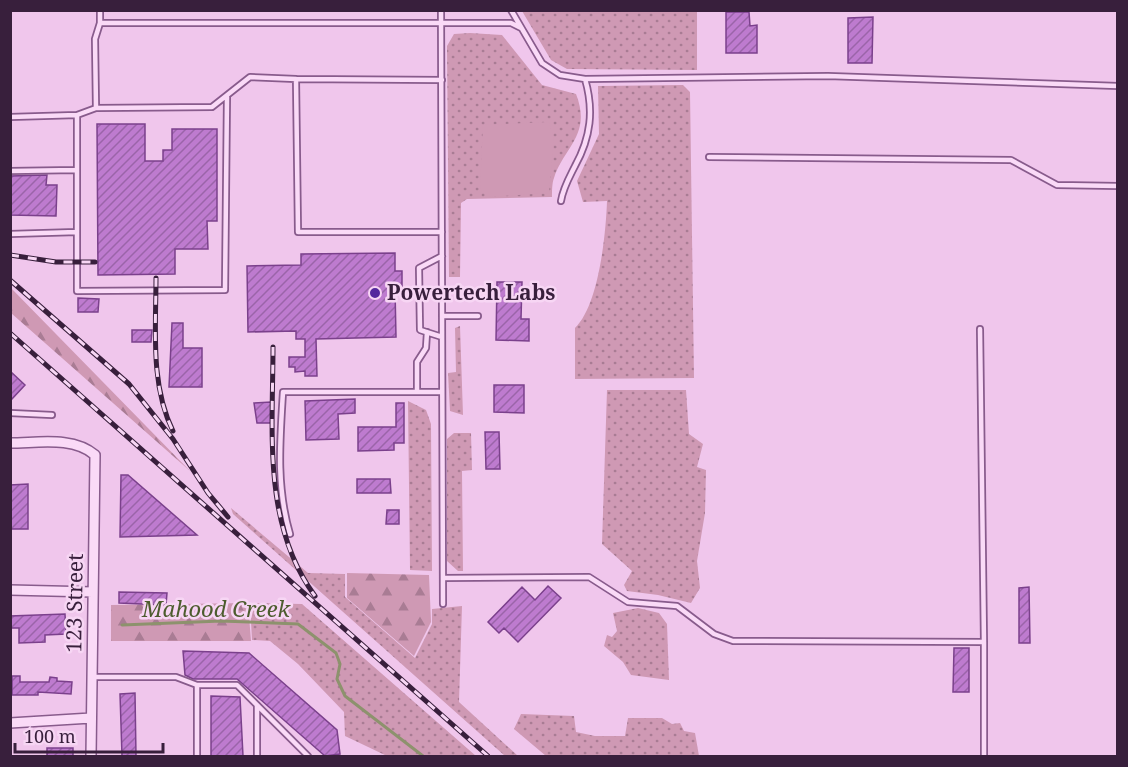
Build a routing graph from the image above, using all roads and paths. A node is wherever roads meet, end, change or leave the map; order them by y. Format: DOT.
graph roads {
  1 [pos="100,10"];
  2 [pos="441,10"];
  3 [pos="511,10"];
  4 [pos="442,22"];
  5 [pos="100,23"];
  6 [pos="523,29"];
  7 [pos="296,78"];
  8 [pos="585,78"];
  9 [pos="442,80"];
  10 [pos="1118,86"];
  11 [pos="226,96"];
  12 [pos="96,108"];
  13 [pos="77,116"];
  14 [pos="10,117"];
  15 [pos="709,157"];
  16 [pos="77,170"];
  17 [pos="10,171"];
  18 [pos="1118,186"];
  19 [pos="561,201"];
  20 [pos="77,232"];
  21 [pos="442,232"];
  22 [pos="10,234"];
  23 [pos="442,256"];
  24 [pos="442,316"];
  25 [pos="478,316"];
  26 [pos="980,329"];
  27 [pos="427,332"];
  28 [pos="442,337"];
  29 [pos="417,392"];
  30 [pos="442,392"];
  31 [pos="10,413"];
  32 [pos="52,415"];
  33 [pos="10,443"];
  34 [pos="290,534"];
  35 [pos="443,578"];
  36 [pos="10,590"];
  37 [pos="93,592"];
  38 [pos="443,604"];
  39 [pos="984,642"];
  40 [pos="92,677"];
  41 [pos="197,686"];
  42 [pos="257,705"];
  43 [pos="91,718"];
  44 [pos="10,723"];
  45 [pos="91,756"];
  46 [pos="197,756"];
  47 [pos="257,756"];
  48 [pos="308,756"];
  49 [pos="984,756"];
  1 -- 5 [label="lane"];
  2 -- 4 [label="lane"];
  3 -- 6 [label="lane"];
  4 -- 5 [label="lane"];
  4 -- 6 [label="lane"];
  4 -- 9 [label="lane"];
  5 -- 12 [label="lane"];
  6 -- 8 [label="lane"];
  7 -- 9 [label="lane"];
  7 -- 11 [label="lane"];
  7 -- 21 [label="lane"];
  8 -- 10 [label="lane"];
  8 -- 19 [label="lane"];
  9 -- 21 [label="lane"];
  11 -- 12 [label="lane"];
  11 -- 20 [label="lane"];
  12 -- 13 [label="lane"];
  13 -- 14 [label="lane"];
  13 -- 16 [label="lane"];
  15 -- 18 [label="lane"];
  16 -- 17 [label="lane"];
  16 -- 20 [label="lane"];
  20 -- 22 [label="lane"];
  21 -- 23 [label="lane"];
  23 -- 24 [label="lane"];
  23 -- 27 [label="lane"];
  24 -- 25 [label="lane"];
  24 -- 28 [label="lane"];
  26 -- 39 [label="lane"];
  27 -- 28 [label="lane"];
  27 -- 29 [label="lane"];
  28 -- 30 [label="lane"];
  29 -- 30 [label="lane"];
  29 -- 34 [label="lane"];
  30 -- 35 [label="lane"];
  31 -- 32 [label="lane"];
  33 -- 37 [label="street, 123 Street"];
  35 -- 38 [label="lane"];
  35 -- 39 [label="lane"];
  36 -- 37 [label="street"];
  37 -- 40 [label="street, 123 Street"];
  39 -- 49 [label="lane"];
  40 -- 41 [label="lane"];
  40 -- 43 [label="street, 123 Street"];
  41 -- 42 [label="lane"];
  41 -- 46 [label="lane"];
  42 -- 47 [label="lane"];
  42 -- 48 [label="lane"];
  43 -- 44 [label="street"];
  43 -- 45 [label="street, 123 Street"];
}
